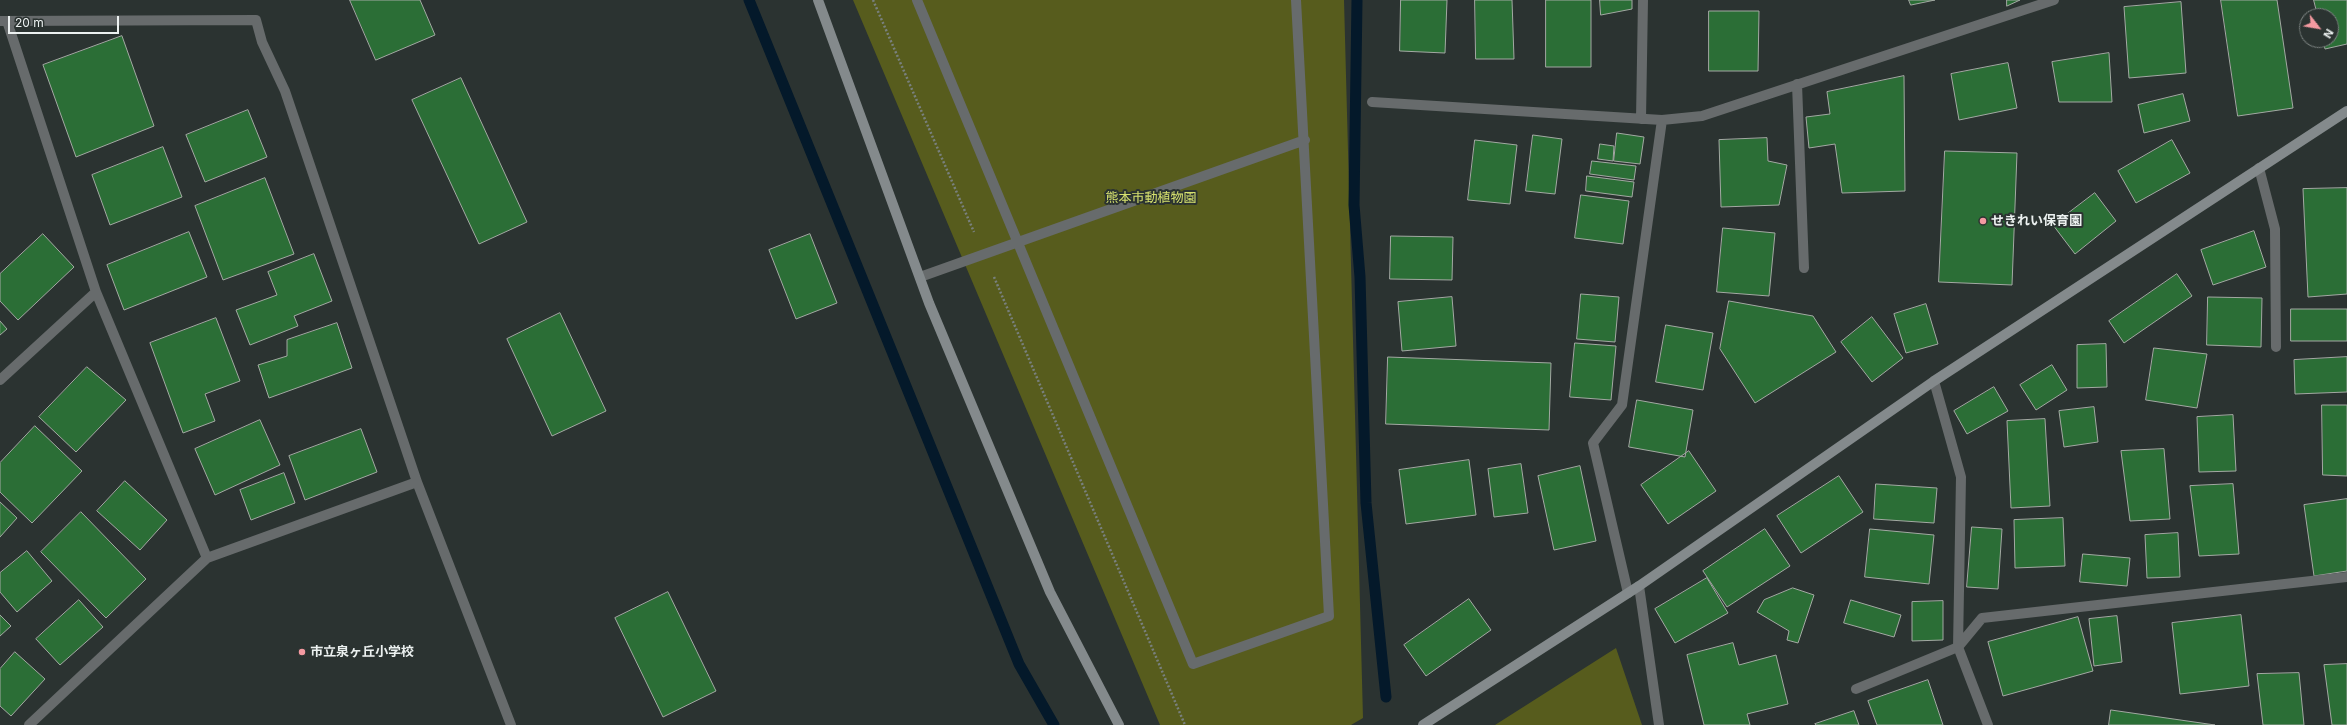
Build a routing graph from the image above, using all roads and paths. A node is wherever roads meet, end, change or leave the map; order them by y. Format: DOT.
graph roads {
  1 [pos="818,0"];
  2 [pos="873,0"];
  3 [pos="917,0"];
  4 [pos="1296,0"];
  5 [pos="1643,0"];
  6 [pos="2054,0"];
  7 [pos="4,21"];
  8 [pos="1797,84"];
  9 [pos="1372,102"];
  10 [pos="2347,111"];
  11 [pos="1642,119"];
  12 [pos="1662,120"];
  13 [pos="1305,140"];
  14 [pos="2259,168"];
  15 [pos="1017,241"];
  16 [pos="984,253"];
  17 [pos="1804,268"];
  18 [pos="920,277"];
  19 [pos="96,292"];
  20 [pos="2276,346"];
  21 [pos="0,380"];
  22 [pos="1934,381"];
  23 [pos="417,482"];
  24 [pos="207,558"];
  25 [pos="2347,576"];
  26 [pos="1639,586"];
  27 [pos="1628,592"];
  28 [pos="1958,647"];
  29 [pos="1856,689"];
  30 [pos="29,725"];
  31 [pos="511,725"];
  32 [pos="1119,725"];
  33 [pos="1185,725"];
  34 [pos="1423,725"];
  35 [pos="1659,725"];
  36 [pos="1988,725"];
  1 -- 18 [label="street"];
  2 -- 16 [label="path"];
  3 -- 15 [label="street"];
  4 -- 13 [label="street"];
  5 -- 11 [label="street"];
  6 -- 8 [label="street"];
  7 -- 19 [label="street"];
  7 -- 23 [label="street"];
  8 -- 12 [label="street"];
  8 -- 17 [label="street"];
  9 -- 11 [label="street"];
  10 -- 14 [label="street"];
  11 -- 12 [label="street"];
  12 -- 27 [label="street"];
  13 -- 15 [label="street"];
  13 -- 15 [label="street"];
  14 -- 20 [label="street"];
  14 -- 22 [label="street"];
  15 -- 16 [label="street"];
  16 -- 18 [label="street"];
  16 -- 33 [label="path"];
  18 -- 32 [label="street"];
  19 -- 21 [label="street"];
  19 -- 24 [label="street"];
  22 -- 26 [label="street"];
  22 -- 28 [label="street"];
  23 -- 24 [label="street"];
  23 -- 31 [label="street"];
  24 -- 30 [label="street"];
  25 -- 28 [label="street"];
  26 -- 27 [label="street"];
  26 -- 35 [label="street"];
  27 -- 34 [label="street"];
  28 -- 29 [label="street"];
  28 -- 36 [label="street"];
}
